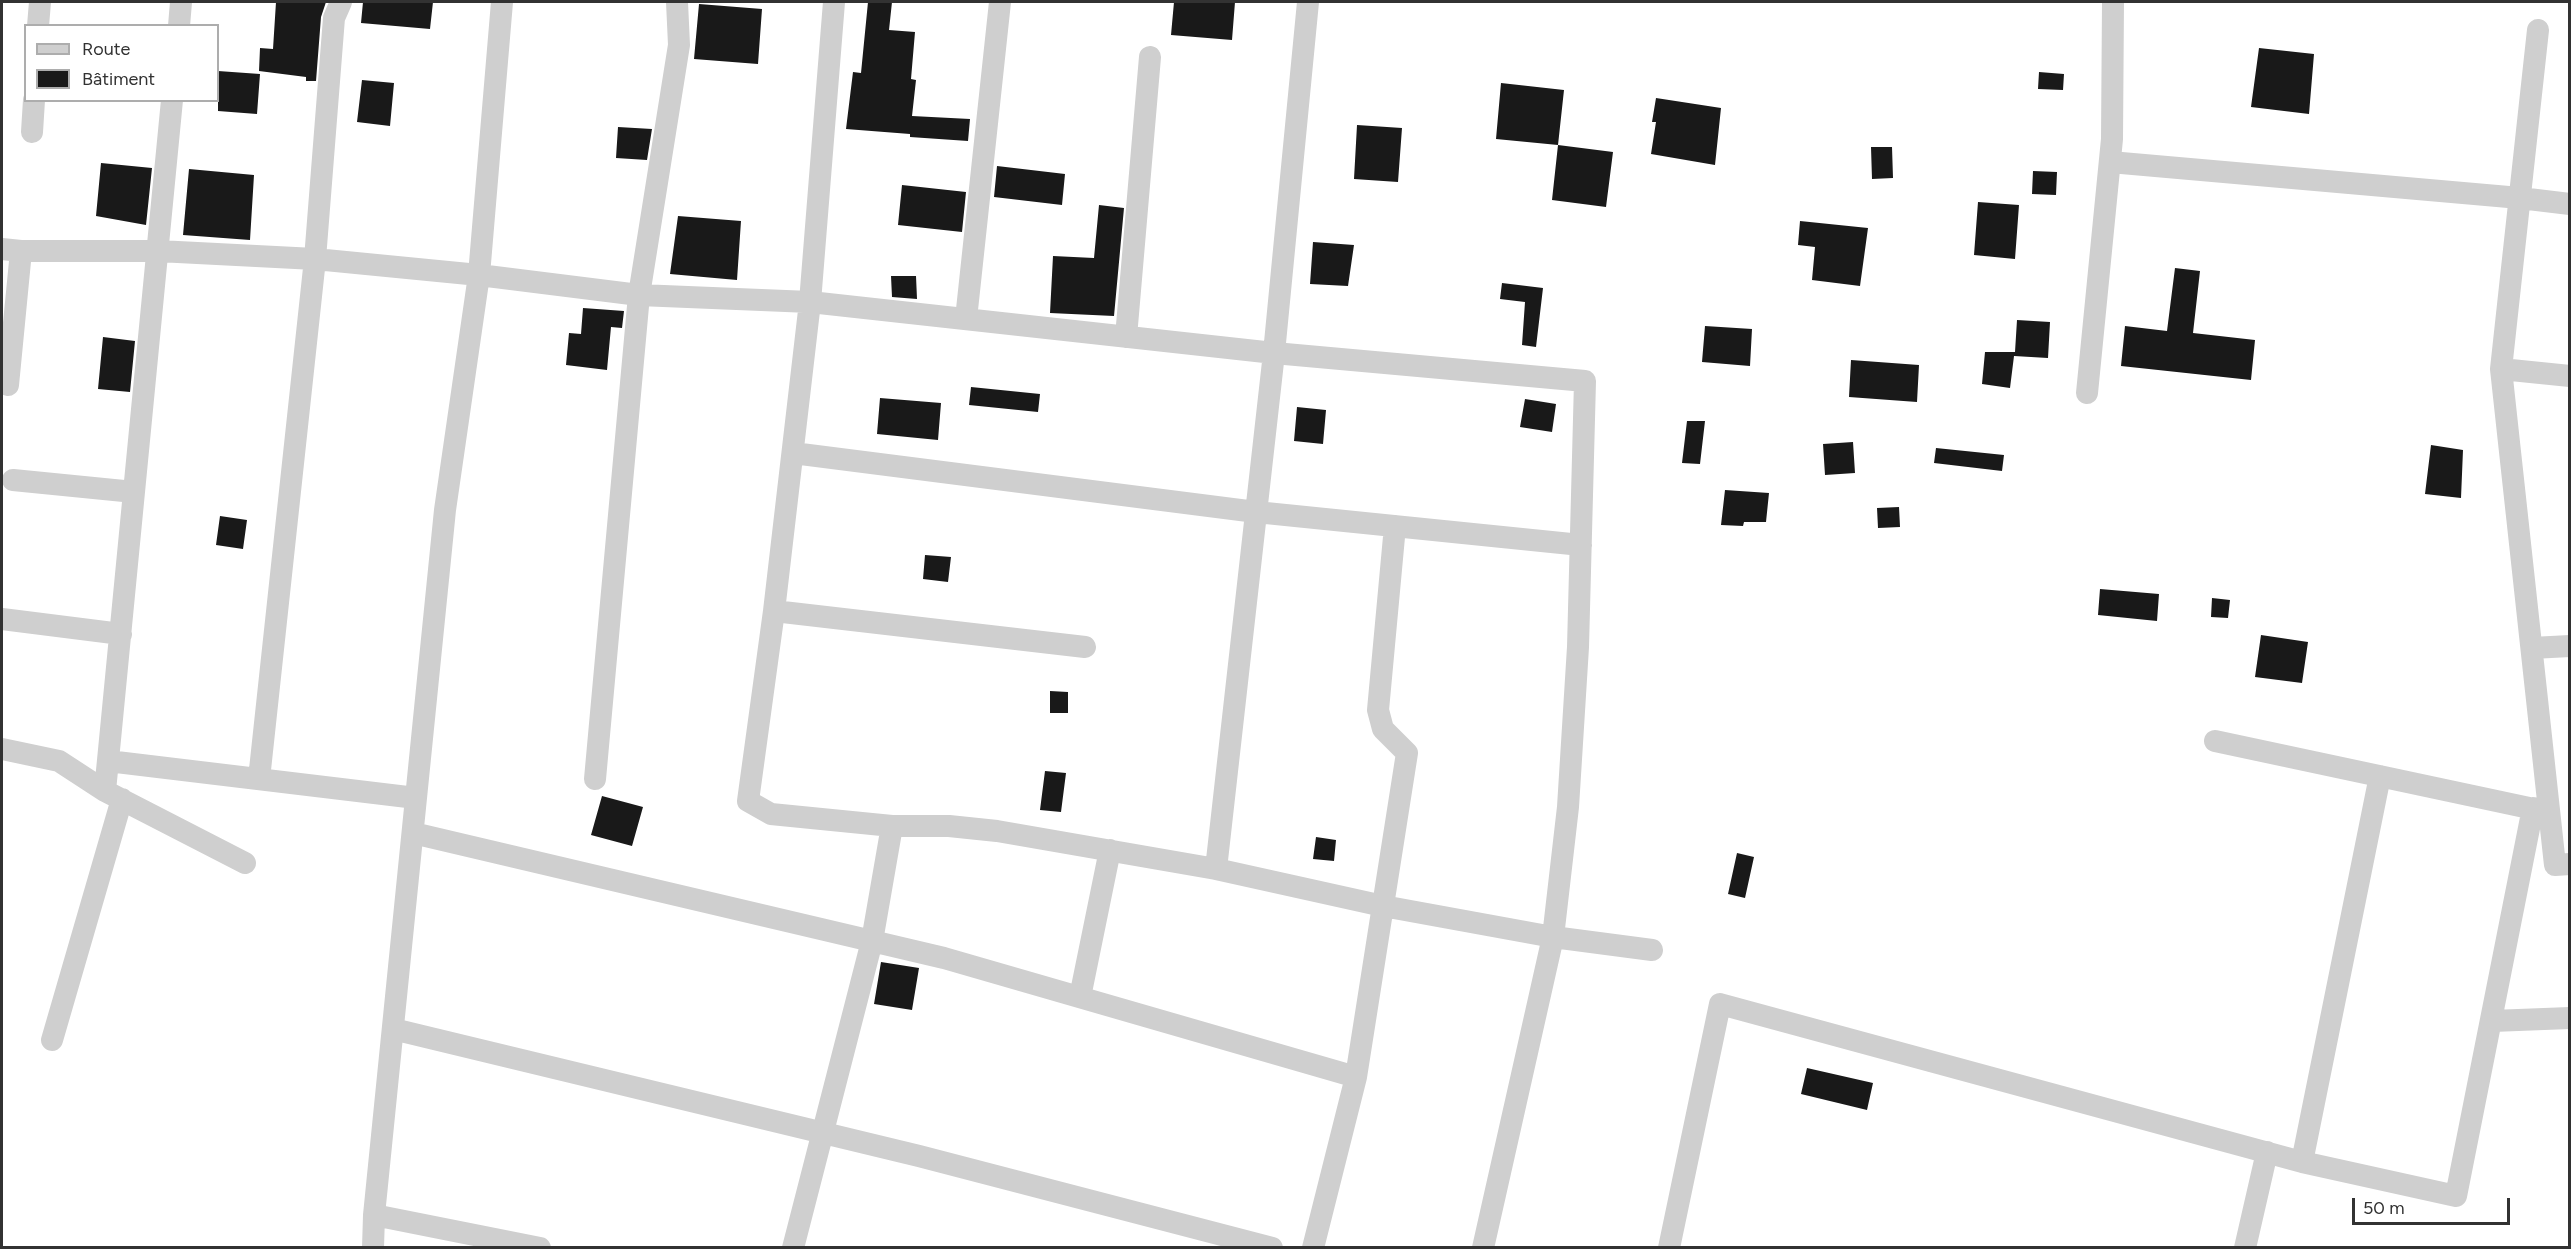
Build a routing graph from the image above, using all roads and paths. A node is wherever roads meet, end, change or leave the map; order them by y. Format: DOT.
graph roads {
  1 [pos="40,2"];
  2 [pos="182,2"];
  3 [pos="341,2"];
  4 [pos="502,2"];
  5 [pos="677,2"];
  6 [pos="834,2"];
  7 [pos="1000,2"];
  8 [pos="1308,2"];
  9 [pos="2113,2"];
  10 [pos="38,24"];
  11 [pos="179,24"];
  12 [pos="2538,30"];
  13 [pos="1150,57"];
  14 [pos="34,102"];
  15 [pos="172,102"];
  16 [pos="32,132"];
  17 [pos="2110,162"];
  18 [pos="2520,198"];
  19 [pos="2570,204"];
  20 [pos="11,250"];
  21 [pos="158,250"];
  22 [pos="315,259"];
  23 [pos="479,275"];
  24 [pos="639,295"];
  25 [pos="810,302"];
  26 [pos="966,319"];
  27 [pos="1126,337"];
  28 [pos="1274,353"];
  29 [pos="2501,369"];
  30 [pos="2570,376"];
  31 [pos="8,385"];
  32 [pos="2087,393"];
  33 [pos="793,453"];
  34 [pos="13,480"];
  35 [pos="134,492"];
  36 [pos="1256,512"];
  37 [pos="1395,526"];
  38 [pos="1581,545"];
  39 [pos="774,611"];
  40 [pos="2,619"];
  41 [pos="121,634"];
  42 [pos="2570,646"];
  43 [pos="1085,647"];
  44 [pos="2532,648"];
  45 [pos="2215,741"];
  46 [pos="2,749"];
  47 [pos="108,761"];
  48 [pos="2380,776"];
  49 [pos="259,779"];
  50 [pos="595,779"];
  51 [pos="113,795"];
  52 [pos="416,798"];
  53 [pos="2541,810"];
  54 [pos="892,826"];
  55 [pos="412,833"];
  56 [pos="1110,850"];
  57 [pos="245,862"];
  58 [pos="2570,864"];
  59 [pos="1216,869"];
  60 [pos="1383,906"];
  61 [pos="1553,938"];
  62 [pos="872,941"];
  63 [pos="1652,950"];
  64 [pos="1080,997"];
  65 [pos="2570,1017"];
  66 [pos="2492,1021"];
  67 [pos="393,1029"];
  68 [pos="52,1040"];
  69 [pos="1356,1077"];
  70 [pos="822,1133"];
  71 [pos="2266,1152"];
  72 [pos="2302,1162"];
  73 [pos="374,1215"];
  74 [pos="373,1248"];
  75 [pos="540,1248"];
  76 [pos="793,1248"];
  77 [pos="1272,1248"];
  78 [pos="1312,1248"];
  79 [pos="1483,1248"];
  80 [pos="1669,1248"];
  81 [pos="2246,1248"];
  1 -- 10 [label="street"];
  2 -- 11 [label="street"];
  3 -- 22 [label="street"];
  4 -- 23 [label="street"];
  5 -- 24 [label="street"];
  6 -- 25 [label="street"];
  7 -- 26 [label="street"];
  8 -- 28 [label="street"];
  9 -- 17 [label="street"];
  12 -- 18 [label="street"];
  13 -- 27 [label="street"];
  14 -- 16 [label="street"];
  15 -- 21 [label="street"];
  17 -- 18 [label="street"];
  17 -- 32 [label="street"];
  18 -- 19 [label="street"];
  18 -- 29 [label="street"];
  20 -- 21 [label="street"];
  20 -- 31 [label="street"];
  21 -- 22 [label="street"];
  21 -- 35 [label="street"];
  22 -- 23 [label="street"];
  22 -- 49 [label="street"];
  23 -- 24 [label="street"];
  23 -- 52 [label="street"];
  24 -- 25 [label="street"];
  24 -- 50 [label="street"];
  25 -- 26 [label="street"];
  25 -- 33 [label="street"];
  26 -- 27 [label="street"];
  27 -- 28 [label="street"];
  28 -- 36 [label="street"];
  28 -- 38 [label="street"];
  29 -- 30 [label="street"];
  29 -- 44 [label="street"];
  33 -- 36 [label="street"];
  33 -- 39 [label="street"];
  34 -- 35 [label="street"];
  35 -- 41 [label="street"];
  36 -- 37 [label="street"];
  36 -- 59 [label="street"];
  37 -- 38 [label="street"];
  37 -- 60 [label="street"];
  38 -- 61 [label="street"];
  39 -- 43 [label="street"];
  39 -- 54 [label="street"];
  40 -- 41 [label="street"];
  41 -- 47 [label="street"];
  42 -- 44 [label="street"];
  44 -- 53 [label="street"];
  45 -- 48 [label="street"];
  46 -- 51 [label="street"];
  47 -- 49 [label="street"];
  47 -- 51 [label="street"];
  48 -- 53 [label="street"];
  48 -- 72 [label="street"];
  49 -- 52 [label="street"];
  51 -- 57 [label="street"];
  51 -- 68 [label="street"];
  52 -- 55 [label="street"];
  53 -- 58 [label="street"];
  53 -- 66 [label="street"];
  54 -- 56 [label="street"];
  54 -- 62 [label="street"];
  55 -- 62 [label="street"];
  55 -- 67 [label="street"];
  56 -- 59 [label="street"];
  56 -- 64 [label="street"];
  59 -- 60 [label="street"];
  60 -- 61 [label="street"];
  60 -- 69 [label="street"];
  61 -- 63 [label="street"];
  61 -- 79 [label="street"];
  62 -- 64 [label="street"];
  62 -- 70 [label="street"];
  64 -- 69 [label="street"];
  65 -- 66 [label="street"];
  66 -- 72 [label="street"];
  67 -- 70 [label="street"];
  67 -- 73 [label="street"];
  69 -- 78 [label="street"];
  70 -- 76 [label="street"];
  70 -- 77 [label="street"];
  71 -- 72 [label="street"];
  71 -- 80 [label="street"];
  71 -- 81 [label="street"];
  73 -- 74 [label="street"];
  73 -- 75 [label="street"];
}
